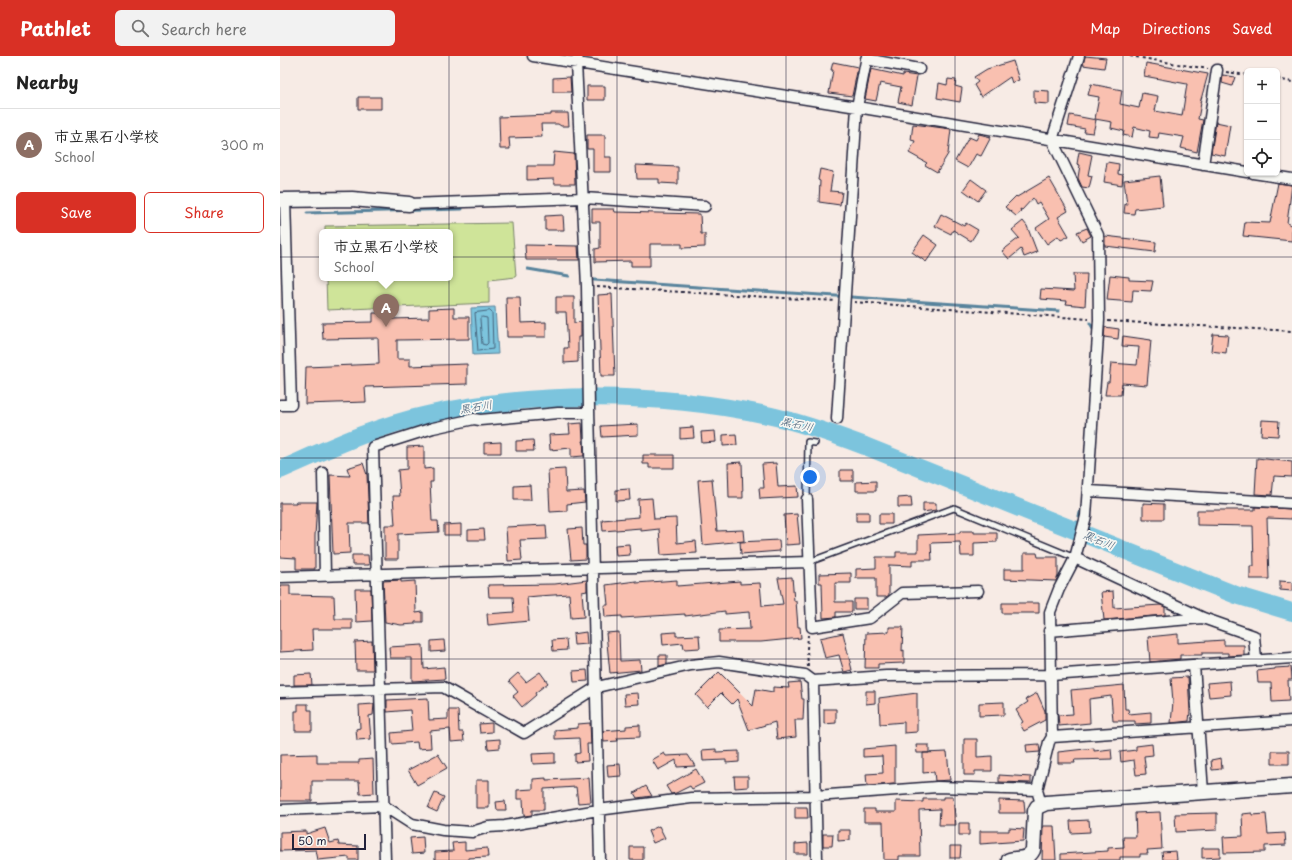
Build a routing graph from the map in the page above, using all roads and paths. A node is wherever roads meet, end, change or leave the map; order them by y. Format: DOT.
graph roads {
  1 [pos="533,56"];
  2 [pos="1079,56"];
  3 [pos="1130,56"];
  4 [pos="867,57"];
  5 [pos="577,60"];
  6 [pos="919,69"];
  7 [pos="1217,70"];
  8 [pos="1244,74"];
  9 [pos="1280,80"];
  10 [pos="1292,82"];
  11 [pos="857,107"];
  12 [pos="1052,140"];
  13 [pos="1203,165"];
  14 [pos="1244,172"];
  15 [pos="1272,176"];
  16 [pos="1292,179"];
  17 [pos="584,198"];
  18 [pos="282,200"];
  19 [pos="409,204"];
  20 [pos="705,206"];
  21 [pos="587,286"];
  22 [pos="844,298"];
  23 [pos="1099,320"];
  24 [pos="1292,331"];
  25 [pos="280,405"];
  26 [pos="589,411"];
  27 [pos="837,419"];
  28 [pos="815,443"];
  29 [pos="323,474"];
  30 [pos="1088,491"];
  31 [pos="807,499"];
  32 [pos="1292,503"];
  33 [pos="1075,558"];
  34 [pos="809,562"];
  35 [pos="594,568"];
  36 [pos="378,574"];
  37 [pos="325,575"];
  38 [pos="280,577"];
  39 [pos="978,591"];
  40 [pos="1203,618"];
  41 [pos="812,627"];
  42 [pos="1049,631"];
  43 [pos="1292,658"];
  44 [pos="1256,660"];
  45 [pos="1194,665"];
  46 [pos="1051,675"];
  47 [pos="813,681"];
  48 [pos="597,687"];
  49 [pos="382,689"];
  50 [pos="280,692"];
  51 [pos="1292,721"];
  52 [pos="1199,728"];
  53 [pos="1052,738"];
  54 [pos="1292,786"];
  55 [pos="1037,790"];
  56 [pos="1203,792"];
  57 [pos="816,796"];
  58 [pos="1041,804"];
  59 [pos="384,806"];
  60 [pos="280,810"];
  61 [pos="598,810"];
  62 [pos="1031,858"];
  63 [pos="385,860"];
  64 [pos="600,860"];
  65 [pos="817,860"];
  66 [pos="1009,860"];
  1 -- 5 [label="street"];
  2 -- 12 [label="street"];
  3 -- 7 [label="path"];
  4 -- 6 [label="street"];
  4 -- 11 [label="street"];
  5 -- 11 [label="street"];
  5 -- 17 [label="street"];
  7 -- 8 [label="path"];
  7 -- 13 [label="street"];
  9 -- 10 [label="path"];
  11 -- 12 [label="street"];
  11 -- 22 [label="street"];
  12 -- 13 [label="street"];
  12 -- 23 [label="street"];
  13 -- 14 [label="street"];
  15 -- 16 [label="street"];
  17 -- 19 [label="street"];
  17 -- 20 [label="street"];
  17 -- 21 [label="street"];
  18 -- 19 [label="street"];
  18 -- 25 [label="street"];
  21 -- 22 [label="path"];
  21 -- 26 [label="street"];
  22 -- 23 [label="path"];
  22 -- 27 [label="street"];
  23 -- 24 [label="path"];
  23 -- 30 [label="street"];
  26 -- 35 [label="street"];
  26 -- 36 [label="street"];
  28 -- 31 [label="lane"];
  29 -- 37 [label="street"];
  30 -- 32 [label="street"];
  30 -- 33 [label="street"];
  31 -- 34 [label="street"];
  33 -- 34 [label="lane"];
  33 -- 40 [label="street"];
  33 -- 42 [label="street"];
  34 -- 35 [label="street"];
  34 -- 41 [label="street"];
  35 -- 36 [label="street"];
  35 -- 48 [label="street"];
  36 -- 37 [label="street"];
  36 -- 49 [label="street"];
  37 -- 38 [label="street"];
  39 -- 41 [label="street"];
  40 -- 42 [label="street"];
  40 -- 44 [label="street"];
  41 -- 47 [label="path"];
  42 -- 46 [label="street"];
  43 -- 44 [label="street"];
  44 -- 45 [label="street"];
  45 -- 46 [label="street"];
  45 -- 52 [label="street"];
  46 -- 47 [label="street"];
  46 -- 53 [label="street"];
  47 -- 48 [label="street"];
  47 -- 57 [label="street"];
  48 -- 49 [label="street"];
  48 -- 61 [label="street"];
  49 -- 50 [label="street"];
  49 -- 59 [label="street"];
  51 -- 52 [label="street"];
  52 -- 53 [label="street"];
  52 -- 56 [label="street"];
  53 -- 55 [label="street"];
  54 -- 56 [label="street"];
  55 -- 57 [label="street"];
  55 -- 58 [label="street"];
  56 -- 58 [label="street"];
  57 -- 61 [label="street"];
  57 -- 65 [label="street"];
  58 -- 62 [label="street"];
  59 -- 60 [label="street"];
  59 -- 61 [label="street"];
  59 -- 63 [label="street"];
  61 -- 64 [label="street"];
  62 -- 66 [label="street"];
}
